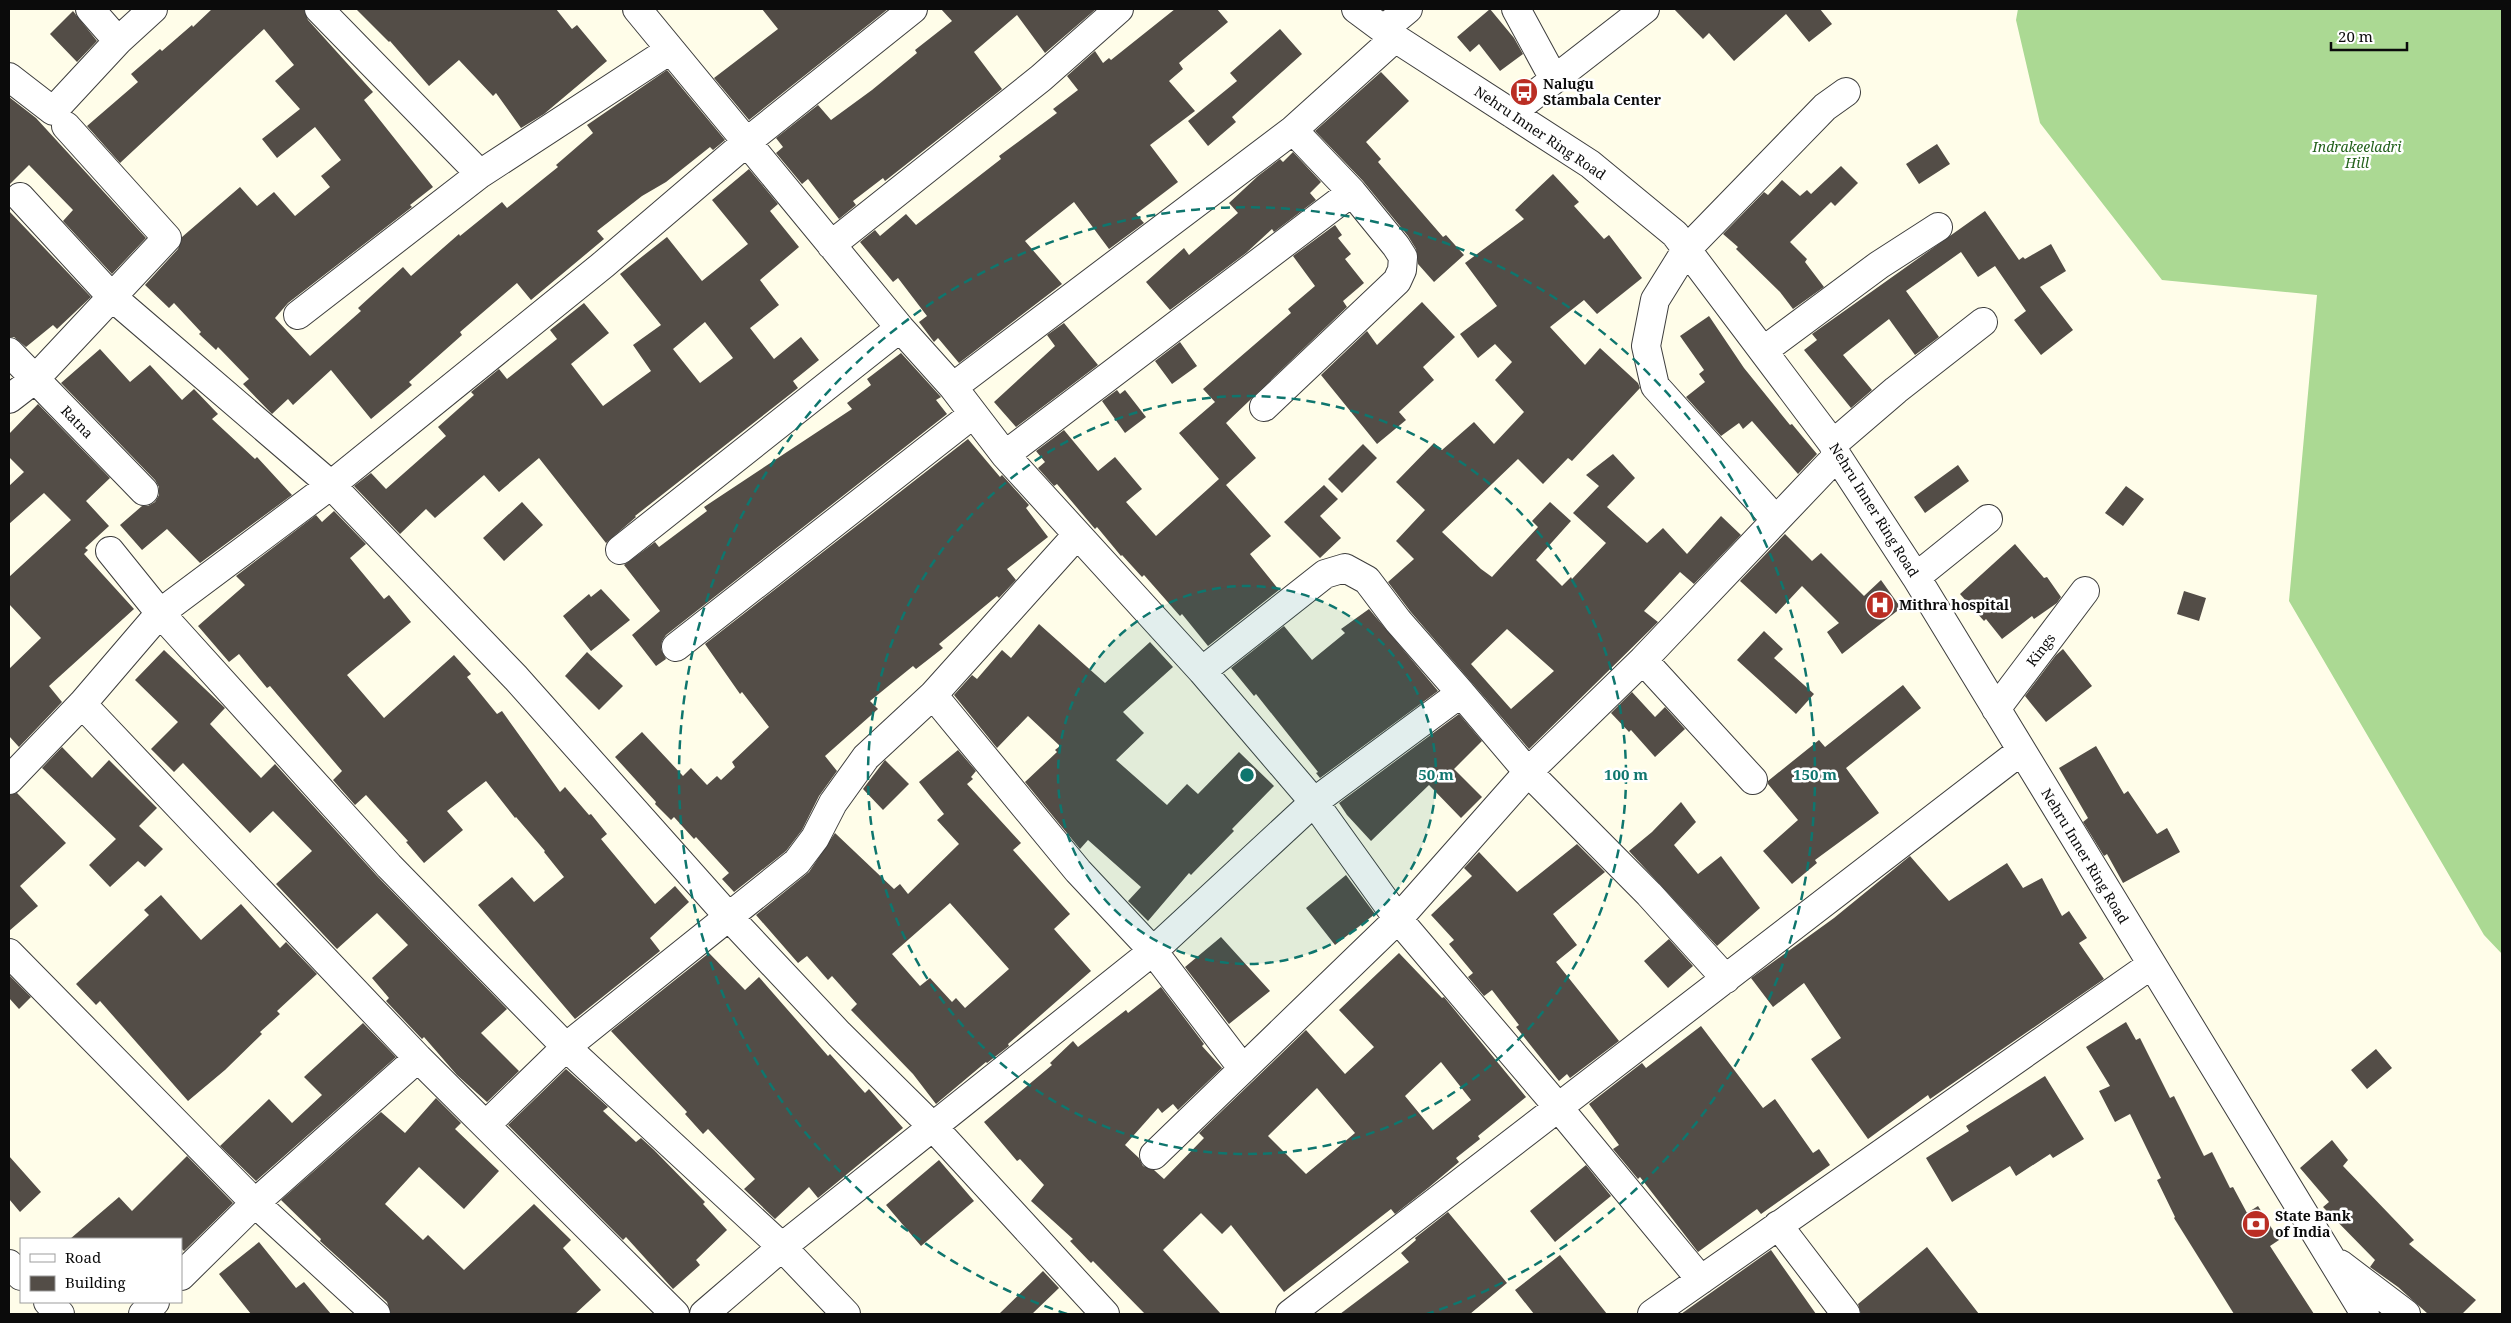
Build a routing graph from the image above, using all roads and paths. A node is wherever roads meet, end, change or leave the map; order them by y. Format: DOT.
graph roads {
  1 [pos="90,9"];
  2 [pos="153,9"];
  3 [pos="319,9"];
  4 [pos="637,9"];
  5 [pos="913,9"];
  6 [pos="1119,9"];
  7 [pos="1356,9"];
  8 [pos="1408,9"];
  9 [pos="1516,9"];
  10 [pos="1645,9"];
  11 [pos="1389,33"];
  12 [pos="118,40"];
  13 [pos="670,50"];
  14 [pos="9,77"];
  15 [pos="1554,80"];
  16 [pos="1846,92"];
  17 [pos="1511,113"];
  18 [pos="66,126"];
  19 [pos="1293,130"];
  20 [pos="748,141"];
  21 [pos="480,174"];
  22 [pos="1352,192"];
  23 [pos="20,197"];
  24 [pos="1938,227"];
  25 [pos="831,245"];
  26 [pos="1686,250"];
  27 [pos="111,296"];
  28 [pos="298,315"];
  29 [pos="1983,322"];
  30 [pos="900,328"];
  31 [pos="1763,351"];
  32 [pos="9,352"];
  33 [pos="35,379"];
  34 [pos="953,386"];
  35 [pos="9,399"];
  36 [pos="1264,407"];
  37 [pos="972,415"];
  38 [pos="1835,450"];
  39 [pos="1005,456"];
  40 [pos="331,485"];
  41 [pos="144,491"];
  42 [pos="1988,519"];
  43 [pos="1776,520"];
  44 [pos="1076,536"];
  45 [pos="620,550"];
  46 [pos="110,551"];
  47 [pos="1916,577"];
  48 [pos="2085,591"];
  49 [pos="160,613"];
  50 [pos="676,647"];
  51 [pos="1643,660"];
  52 [pos="1202,672"];
  53 [pos="1461,693"];
  54 [pos="933,695"];
  55 [pos="82,704"];
  56 [pos="1996,709"];
  57 [pos="2021,751"];
  58 [pos="1528,772"];
  59 [pos="9,780"];
  60 [pos="1753,780"];
  61 [pos="1314,802"];
  62 [pos="729,917"];
  63 [pos="1398,919"];
  64 [pos="1153,952"];
  65 [pos="9,953"];
  66 [pos="2151,965"];
  67 [pos="1726,979"];
  68 [pos="566,1047"];
  69 [pos="418,1058"];
  70 [pos="1243,1069"];
  71 [pos="1558,1107"];
  72 [pos="487,1124"];
  73 [pos="934,1128"];
  74 [pos="1154,1155"];
  75 [pos="255,1203"];
  76 [pos="1778,1226"];
  77 [pos="782,1247"];
  78 [pos="2327,1254"];
  79 [pos="9,1264"];
  80 [pos="20,1275"];
  81 [pos="182,1275"];
  82 [pos="1701,1280"];
  83 [pos="49,1303"];
  84 [pos="154,1303"];
  85 [pos="60,1314"];
  86 [pos="142,1314"];
  87 [pos="376,1314"];
  88 [pos="675,1314"];
  89 [pos="704,1314"];
  90 [pos="846,1314"];
  91 [pos="1105,1314"];
  92 [pos="1290,1314"];
  93 [pos="1652,1314"];
  94 [pos="1846,1314"];
  95 [pos="2365,1314"];
  96 [pos="2406,1314"];
  1 -- 12 [label="street"];
  2 -- 12 [label="street"];
  3 -- 21 [label="street"];
  4 -- 13 [label="street"];
  5 -- 20 [label="street"];
  6 -- 25 [label="street"];
  7 -- 11 [label="street, Nehru Inner Ring Road"];
  8 -- 11 [label="street"];
  9 -- 15 [label="street"];
  10 -- 15 [label="street"];
  11 -- 17 [label="street, Nehru Inner Ring Road"];
  11 -- 19 [label="street"];
  12 -- 14 [label="street"];
  13 -- 20 [label="street"];
  13 -- 21 [label="street"];
  15 -- 17 [label="street"];
  16 -- 26 [label="street"];
  17 -- 26 [label="street, Nehru Inner Ring Road"];
  18 -- 27 [label="street"];
  19 -- 22 [label="street"];
  19 -- 34 [label="street"];
  20 -- 25 [label="street"];
  20 -- 40 [label="street"];
  21 -- 28 [label="street"];
  22 -- 36 [label="street"];
  22 -- 39 [label="street"];
  23 -- 27 [label="street"];
  24 -- 31 [label="street"];
  25 -- 30 [label="street"];
  26 -- 31 [label="street, Nehru Inner Ring Road"];
  26 -- 43 [label="street"];
  27 -- 33 [label="street"];
  27 -- 40 [label="street"];
  29 -- 38 [label="street"];
  30 -- 34 [label="street"];
  30 -- 45 [label="street"];
  31 -- 38 [label="street, Nehru Inner Ring Road"];
  32 -- 33 [label="street, Ratna"];
  33 -- 35 [label="street"];
  33 -- 41 [label="street, Ratna"];
  34 -- 37 [label="street"];
  37 -- 39 [label="street"];
  37 -- 50 [label="street"];
  38 -- 43 [label="street"];
  38 -- 47 [label="street, Nehru Inner Ring Road"];
  39 -- 44 [label="street"];
  40 -- 49 [label="street"];
  40 -- 62 [label="street"];
  42 -- 47 [label="street"];
  43 -- 51 [label="street"];
  44 -- 52 [label="street"];
  44 -- 54 [label="street"];
  46 -- 49 [label="street"];
  47 -- 56 [label="street, Nehru Inner Ring Road"];
  48 -- 56 [label="street, Kings"];
  49 -- 55 [label="street"];
  49 -- 68 [label="street"];
  51 -- 58 [label="street"];
  51 -- 60 [label="street"];
  52 -- 53 [label="street"];
  52 -- 61 [label="street"];
  53 -- 58 [label="street"];
  53 -- 61 [label="street"];
  54 -- 62 [label="street"];
  54 -- 64 [label="street"];
  55 -- 59 [label="street"];
  55 -- 69 [label="street"];
  56 -- 57 [label="street, Nehru Inner Ring Road"];
  57 -- 66 [label="street, Nehru Inner Ring Road"];
  57 -- 67 [label="street"];
  58 -- 63 [label="street"];
  58 -- 67 [label="street"];
  61 -- 63 [label="street"];
  61 -- 64 [label="street"];
  62 -- 68 [label="street"];
  62 -- 73 [label="street"];
  63 -- 70 [label="street"];
  63 -- 71 [label="street"];
  64 -- 70 [label="street"];
  64 -- 73 [label="street"];
  65 -- 75 [label="street"];
  66 -- 76 [label="street"];
  66 -- 78 [label="street, Nehru Inner Ring Road"];
  67 -- 71 [label="street"];
  68 -- 72 [label="street"];
  68 -- 77 [label="street"];
  69 -- 72 [label="street"];
  69 -- 75 [label="street"];
  70 -- 74 [label="street"];
  71 -- 82 [label="street"];
  71 -- 92 [label="street"];
  72 -- 88 [label="street"];
  73 -- 77 [label="street"];
  73 -- 91 [label="street"];
  75 -- 81 [label="street"];
  75 -- 87 [label="street"];
  76 -- 82 [label="street"];
  76 -- 94 [label="street"];
  77 -- 89 [label="street"];
  77 -- 90 [label="street"];
  78 -- 95 [label="street, Nehru Inner Ring Road"];
  78 -- 96 [label="street"];
  79 -- 80 [label="street"];
  82 -- 93 [label="street"];
  83 -- 85 [label="street"];
  84 -- 86 [label="street"];
}
